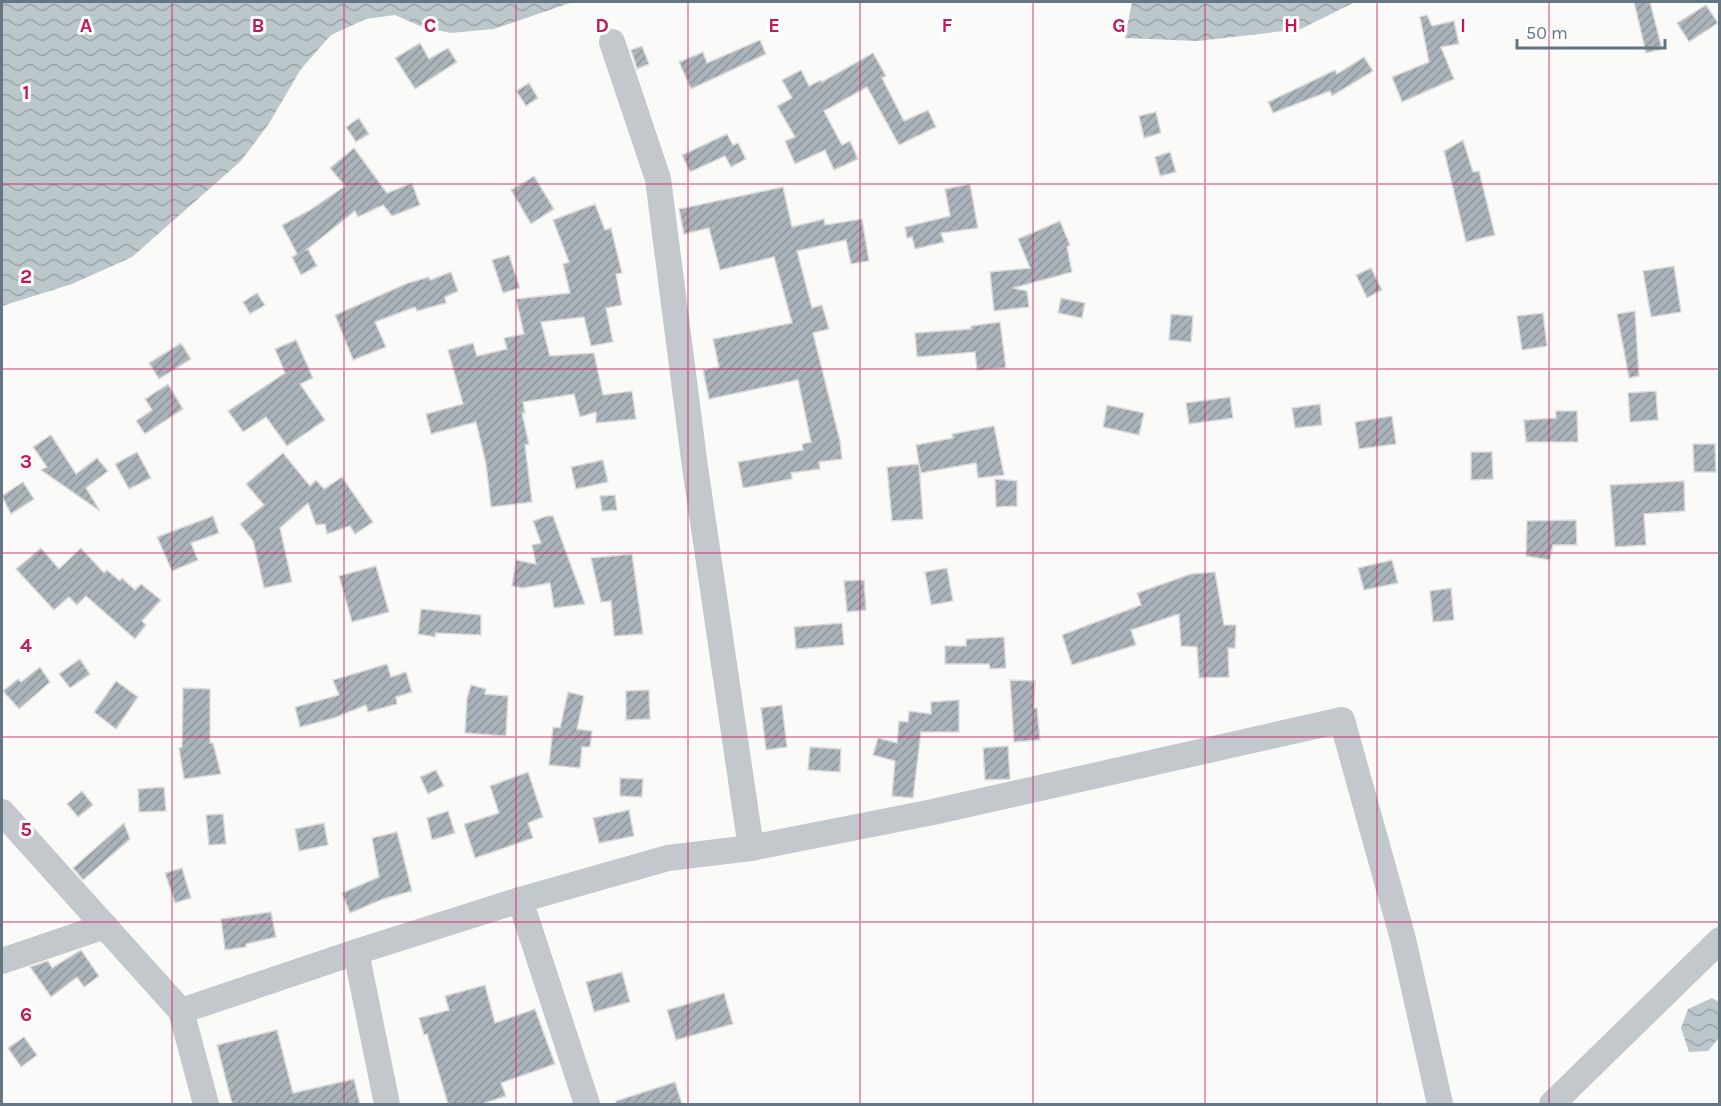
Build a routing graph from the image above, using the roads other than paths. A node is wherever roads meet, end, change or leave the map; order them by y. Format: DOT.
graph roads {
  1 [pos="612,42"];
  2 [pos="2,812"];
  3 [pos="751,848"];
  4 [pos="520,900"];
  5 [pos="105,926"];
  6 [pos="1719,940"];
  7 [pos="356,952"];
  8 [pos="2,961"];
  9 [pos="181,1011"];
  10 [pos="206,1104"];
  11 [pos="387,1104"];
  12 [pos="587,1104"];
  13 [pos="1440,1104"];
  14 [pos="1552,1104"];
  1 -- 3 [label="street"];
  2 -- 5 [label="street"];
  3 -- 4 [label="street"];
  3 -- 13 [label="street"];
  4 -- 7 [label="street"];
  4 -- 12 [label="street"];
  5 -- 8 [label="street"];
  5 -- 9 [label="street"];
  6 -- 14 [label="street"];
  7 -- 9 [label="street"];
  7 -- 11 [label="street"];
  9 -- 10 [label="street"];
}
